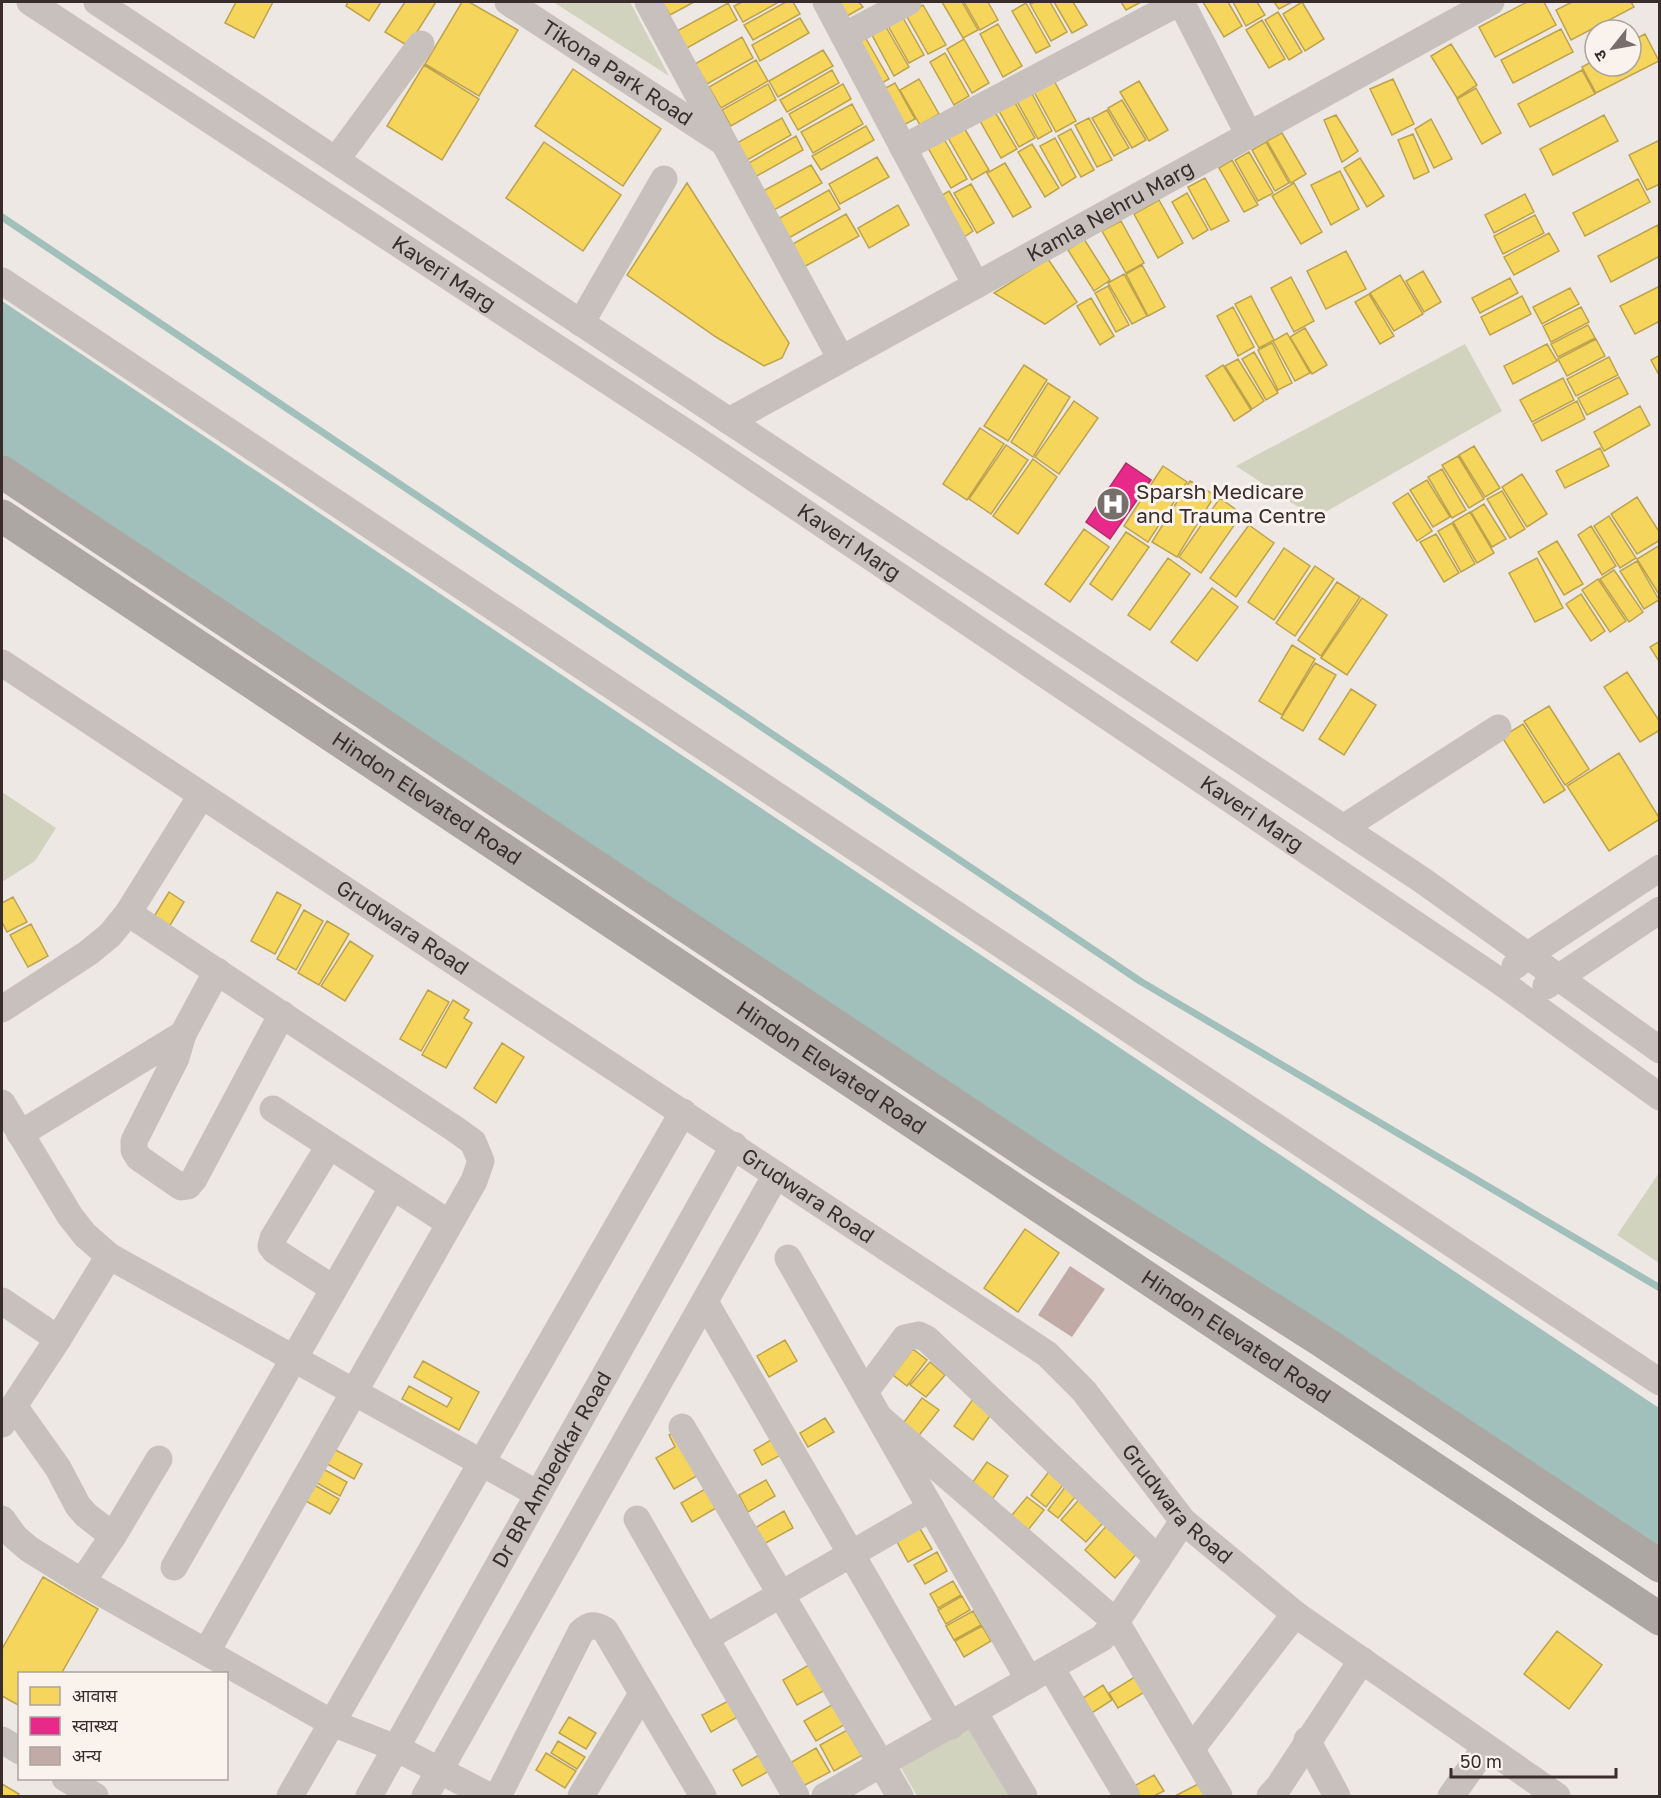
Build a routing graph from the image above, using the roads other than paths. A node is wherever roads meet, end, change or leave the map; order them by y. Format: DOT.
graph roads {
  1 [pos="30,2"];
  2 [pos="97,2"];
  3 [pos="508,2"];
  4 [pos="648,2"];
  5 [pos="826,2"];
  6 [pos="908,2"];
  7 [pos="1180,2"];
  8 [pos="1491,2"];
  9 [pos="844,36"];
  10 [pos="421,44"];
  11 [pos="1249,135"];
  12 [pos="727,144"];
  13 [pos="903,148"];
  14 [pos="336,160"];
  15 [pos="664,179"];
  16 [pos="2,281"];
  17 [pos="976,285"];
  18 [pos="581,323"];
  19 [pos="841,359"];
  20 [pos="729,421"];
  21 [pos="2,472"];
  22 [pos="2,516"];
  23 [pos="2,663"];
  24 [pos="1498,728"];
  25 [pos="201,796"];
  26 [pos="1343,828"];
  27 [pos="1659,868"];
  28 [pos="1659,910"];
  29 [pos="128,913"];
  30 [pos="1528,956"];
  31 [pos="217,971"];
  32 [pos="1557,977"];
  33 [pos="1498,980"];
  34 [pos="1526,1002"];
  35 [pos="2,1009"];
  36 [pos="282,1014"];
  37 [pos="183,1034"];
  38 [pos="1659,1050"];
  39 [pos="1659,1097"];
  40 [pos="2,1103"];
  41 [pos="273,1109"];
  42 [pos="683,1112"];
  43 [pos="20,1134"];
  44 [pos="734,1145"];
  45 [pos="329,1146"];
  46 [pos="776,1175"];
  47 [pos="392,1188"];
  48 [pos="449,1223"];
  49 [pos="109,1256"];
  50 [pos="788,1258"];
  51 [pos="334,1289"];
  52 [pos="2,1301"];
  53 [pos="705,1302"];
  54 [pos="58,1339"];
  55 [pos="293,1359"];
  56 [pos="1659,1382"];
  57 [pos="354,1392"];
  58 [pos="865,1392"];
  59 [pos="8,1415"];
  60 [pos="880,1418"];
  61 [pos="682,1427"];
  62 [pos="159,1459"];
  63 [pos="482,1463"];
  64 [pos="538,1494"];
  65 [pos="931,1508"];
  66 [pos="2,1520"];
  67 [pos="637,1520"];
  68 [pos="1183,1521"];
  69 [pos="113,1536"];
  70 [pos="851,1554"];
  71 [pos="1158,1559"];
  72 [pos="1659,1566"];
  73 [pos="174,1567"];
  74 [pos="82,1582"];
  75 [pos="780,1594"];
  76 [pos="1294,1614"];
  77 [pos="1659,1619"];
  78 [pos="1116,1622"];
  79 [pos="705,1638"];
  80 [pos="207,1651"];
  81 [pos="1362,1660"];
  82 [pos="1040,1674"];
  83 [pos="642,1694"];
  84 [pos="974,1712"];
  85 [pos="333,1723"];
  86 [pos="951,1726"];
  87 [pos="2,1740"];
  88 [pos="1307,1740"];
  89 [pos="1486,1747"];
  90 [pos="396,1748"];
  91 [pos="1192,1748"];
  92 [pos="18,1749"];
  93 [pos="881,1765"];
  94 [pos="440,1769"];
  95 [pos="67,1780"];
  96 [pos="95,1797"];
  97 [pos="290,1797"];
  98 [pos="369,1797"];
  99 [pos="425,1797"];
  100 [pos="489,1797"];
  101 [pos="498,1797"];
  102 [pos="581,1797"];
  103 [pos="703,1797"];
  104 [pos="796,1797"];
  105 [pos="825,1797"];
  106 [pos="900,1797"];
  107 [pos="1024,1797"];
  108 [pos="1127,1797"];
  109 [pos="1219,1797"];
  110 [pos="1270,1797"];
  111 [pos="1337,1797"];
  112 [pos="1451,1797"];
  113 [pos="1557,1797"];
  1 -- 33 [label="street, Kaveri Marg"];
  2 -- 14 [label="street, Kaveri Marg"];
  3 -- 12 [label="street, Tikona Park Road"];
  4 -- 12 [label="street, Tikona Park Road"];
  5 -- 9 [label="street"];
  6 -- 9 [label="street"];
  7 -- 11 [label="street"];
  7 -- 13 [label="street"];
  8 -- 11 [label="street, Kamla Nehru Marg"];
  9 -- 13 [label="street"];
  10 -- 14 [label="street"];
  11 -- 17 [label="street, Kamla Nehru Marg"];
  12 -- 19 [label="street, Tikona Park Road"];
  13 -- 17 [label="street"];
  14 -- 18 [label="street, Kaveri Marg"];
  15 -- 18 [label="street"];
  16 -- 56 [label="street"];
  17 -- 19 [label="street, Kamla Nehru Marg"];
  18 -- 20 [label="street, Kaveri Marg"];
  19 -- 20 [label="street, Kamla Nehru Marg"];
  20 -- 26 [label="street, Kaveri Marg"];
  21 -- 72 [label="highway, Hindon Elevated Road"];
  22 -- 77 [label="highway, Hindon Elevated Road"];
  23 -- 25 [label="street, Grudwara Road"];
  24 -- 26 [label="street"];
  25 -- 29 [label="street"];
  25 -- 42 [label="street, Grudwara Road"];
  26 -- 30 [label="street, Kaveri Marg"];
  27 -- 30 [label="street"];
  28 -- 32 [label="street"];
  29 -- 31 [label="street"];
  29 -- 35 [label="street"];
  30 -- 32 [label="street, Kaveri Marg"];
  30 -- 33 [label="street"];
  31 -- 36 [label="street"];
  31 -- 37 [label="street"];
  32 -- 34 [label="street"];
  32 -- 38 [label="street, Kaveri Marg"];
  33 -- 34 [label="street, Kaveri Marg"];
  34 -- 39 [label="street, Kaveri Marg"];
  36 -- 37 [label="street"];
  36 -- 48 [label="street"];
  37 -- 43 [label="street"];
  40 -- 43 [label="street"];
  41 -- 45 [label="street"];
  42 -- 44 [label="street, Grudwara Road"];
  42 -- 63 [label="street"];
  43 -- 49 [label="street"];
  44 -- 46 [label="street, Grudwara Road"];
  44 -- 64 [label="street, Dr BR Ambedkar Road"];
  45 -- 47 [label="street"];
  45 -- 51 [label="street"];
  46 -- 53 [label="street"];
  46 -- 68 [label="street, Grudwara Road"];
  47 -- 48 [label="street"];
  47 -- 51 [label="street"];
  48 -- 57 [label="street"];
  49 -- 54 [label="street"];
  49 -- 55 [label="street"];
  50 -- 58 [label="street"];
  51 -- 55 [label="street"];
  52 -- 54 [label="street"];
  53 -- 70 [label="street"];
  53 -- 94 [label="street"];
  54 -- 59 [label="street"];
  55 -- 57 [label="street"];
  55 -- 73 [label="street"];
  57 -- 63 [label="street"];
  57 -- 80 [label="street"];
  58 -- 60 [label="street"];
  58 -- 71 [label="street"];
  59 -- 69 [label="street"];
  60 -- 65 [label="street"];
  60 -- 78 [label="street"];
  61 -- 75 [label="street"];
  62 -- 69 [label="street"];
  63 -- 64 [label="street"];
  63 -- 85 [label="street"];
  64 -- 90 [label="street, Dr BR Ambedkar Road"];
  65 -- 70 [label="street"];
  65 -- 82 [label="street"];
  66 -- 74 [label="street"];
  67 -- 79 [label="street"];
  68 -- 71 [label="street"];
  68 -- 76 [label="street, Grudwara Road"];
  69 -- 74 [label="street"];
  70 -- 75 [label="street"];
  70 -- 86 [label="street"];
  71 -- 78 [label="street"];
  74 -- 80 [label="street"];
  75 -- 79 [label="street"];
  75 -- 93 [label="street"];
  76 -- 81 [label="street, Grudwara Road"];
  76 -- 91 [label="street"];
  78 -- 82 [label="street"];
  78 -- 91 [label="street"];
  79 -- 104 [label="street"];
  80 -- 85 [label="street"];
  81 -- 88 [label="street"];
  81 -- 89 [label="street, Grudwara Road"];
  82 -- 84 [label="street"];
  82 -- 108 [label="street"];
  83 -- 101 [label="street"];
  83 -- 102 [label="street"];
  83 -- 103 [label="street"];
  84 -- 86 [label="street"];
  84 -- 107 [label="street"];
  85 -- 90 [label="street"];
  85 -- 97 [label="street"];
  86 -- 93 [label="street"];
  87 -- 92 [label="street"];
  88 -- 110 [label="street"];
  88 -- 111 [label="street"];
  89 -- 112 [label="street"];
  89 -- 113 [label="street, Grudwara Road"];
  90 -- 94 [label="street"];
  90 -- 98 [label="street, Dr BR Ambedkar Road"];
  91 -- 109 [label="street"];
  93 -- 105 [label="street"];
  93 -- 106 [label="street"];
  94 -- 99 [label="street"];
  94 -- 100 [label="street"];
  95 -- 96 [label="street"];
}
